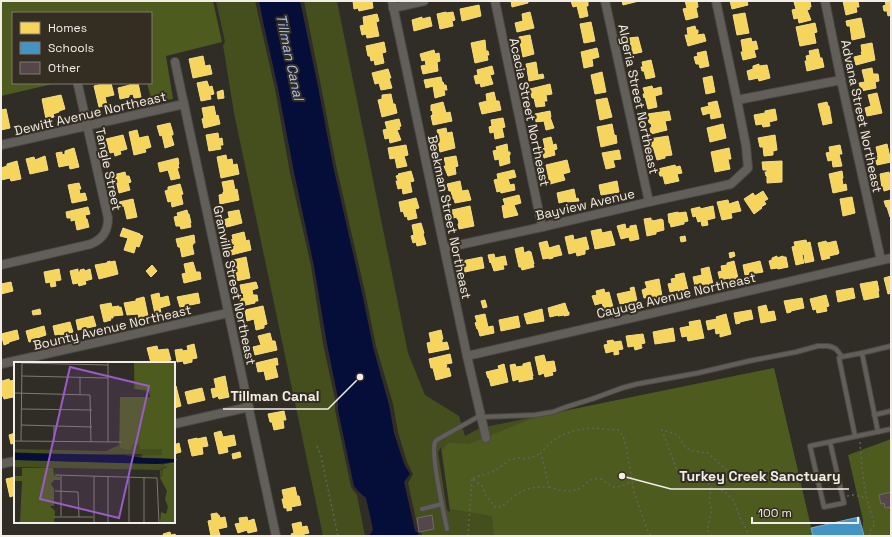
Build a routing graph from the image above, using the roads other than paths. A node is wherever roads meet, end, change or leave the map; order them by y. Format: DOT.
graph roads {
  1 [pos="424,1"];
  2 [pos="495,1"];
  3 [pos="605,1"];
  4 [pos="716,1"];
  5 [pos="825,1"];
  6 [pos="392,5"];
  7 [pos="175,62"];
  8 [pos="841,80"];
  9 [pos="78,85"];
  10 [pos="738,100"];
  11 [pos="184,104"];
  12 [pos="87,126"];
  13 [pos="1,146"];
  14 [pos="648,202"];
  15 [pos="542,227"];
  16 [pos="445,248"];
  17 [pos="891,258"];
  18 [pos="882,260"];
  19 [pos="1,265"];
  20 [pos="228,312"];
  21 [pos="891,346"];
  22 [pos="862,353"];
  23 [pos="467,356"];
  24 [pos="841,357"];
  25 [pos="1,364"];
  26 [pos="249,407"];
  27 [pos="891,411"];
  28 [pos="874,415"];
  29 [pos="482,416"];
  30 [pos="175,424"];
  31 [pos="891,429"];
  32 [pos="878,432"];
  33 [pos="857,436"];
  34 [pos="486,438"];
  35 [pos="830,442"];
  36 [pos="14,461"];
  37 [pos="1,464"];
  38 [pos="442,504"];
  39 [pos="422,509"];
  40 [pos="447,529"];
  41 [pos="276,536"];
  1 -- 6 [label="street"];
  2 -- 15 [label="street, Acacia Street Northeast"];
  3 -- 14 [label="street, Algeria Street Northeast"];
  4 -- 10 [label="street"];
  5 -- 8 [label="street, Advana Street Northeast"];
  6 -- 16 [label="street, Beekman Street Northeast"];
  7 -- 11 [label="street, Granville Street Northeast"];
  8 -- 10 [label="street"];
  8 -- 18 [label="street, Advana Street Northeast"];
  9 -- 12 [label="street, Tangle Street"];
  10 -- 14 [label="street, Bayview Avenue"];
  11 -- 12 [label="street, Dewitt Avenue Northeast"];
  11 -- 20 [label="street, Granville Street Northeast"];
  12 -- 13 [label="street, Dewitt Avenue Northeast"];
  12 -- 19 [label="street, Tangle Street"];
  14 -- 15 [label="street, Bayview Avenue"];
  15 -- 16 [label="street, Bayview Avenue"];
  16 -- 23 [label="street, Beekman Street Northeast"];
  17 -- 18 [label="street, Cayuga Avenue Northeast"];
  18 -- 23 [label="street, Cayuga Avenue Northeast"];
  20 -- 25 [label="street, Bounty Avenue Northeast"];
  20 -- 26 [label="street, Granville Street Northeast"];
  21 -- 22 [label="lane"];
  22 -- 24 [label="lane"];
  22 -- 28 [label="lane"];
  23 -- 29 [label="street, Beekman Street Northeast"];
  24 -- 29 [label="lane"];
  24 -- 33 [label="lane"];
  26 -- 30 [label="street"];
  26 -- 41 [label="street, Granville Street Northeast"];
  27 -- 28 [label="lane"];
  28 -- 32 [label="lane"];
  29 -- 34 [label="street, Beekman Street Northeast"];
  29 -- 38 [label="lane"];
  31 -- 32 [label="lane"];
  32 -- 33 [label="lane"];
  33 -- 35 [label="lane"];
  35 -- 35 [label="lane"];
  36 -- 37 [label="street"];
  38 -- 39 [label="lane"];
  38 -- 40 [label="lane"];
}
